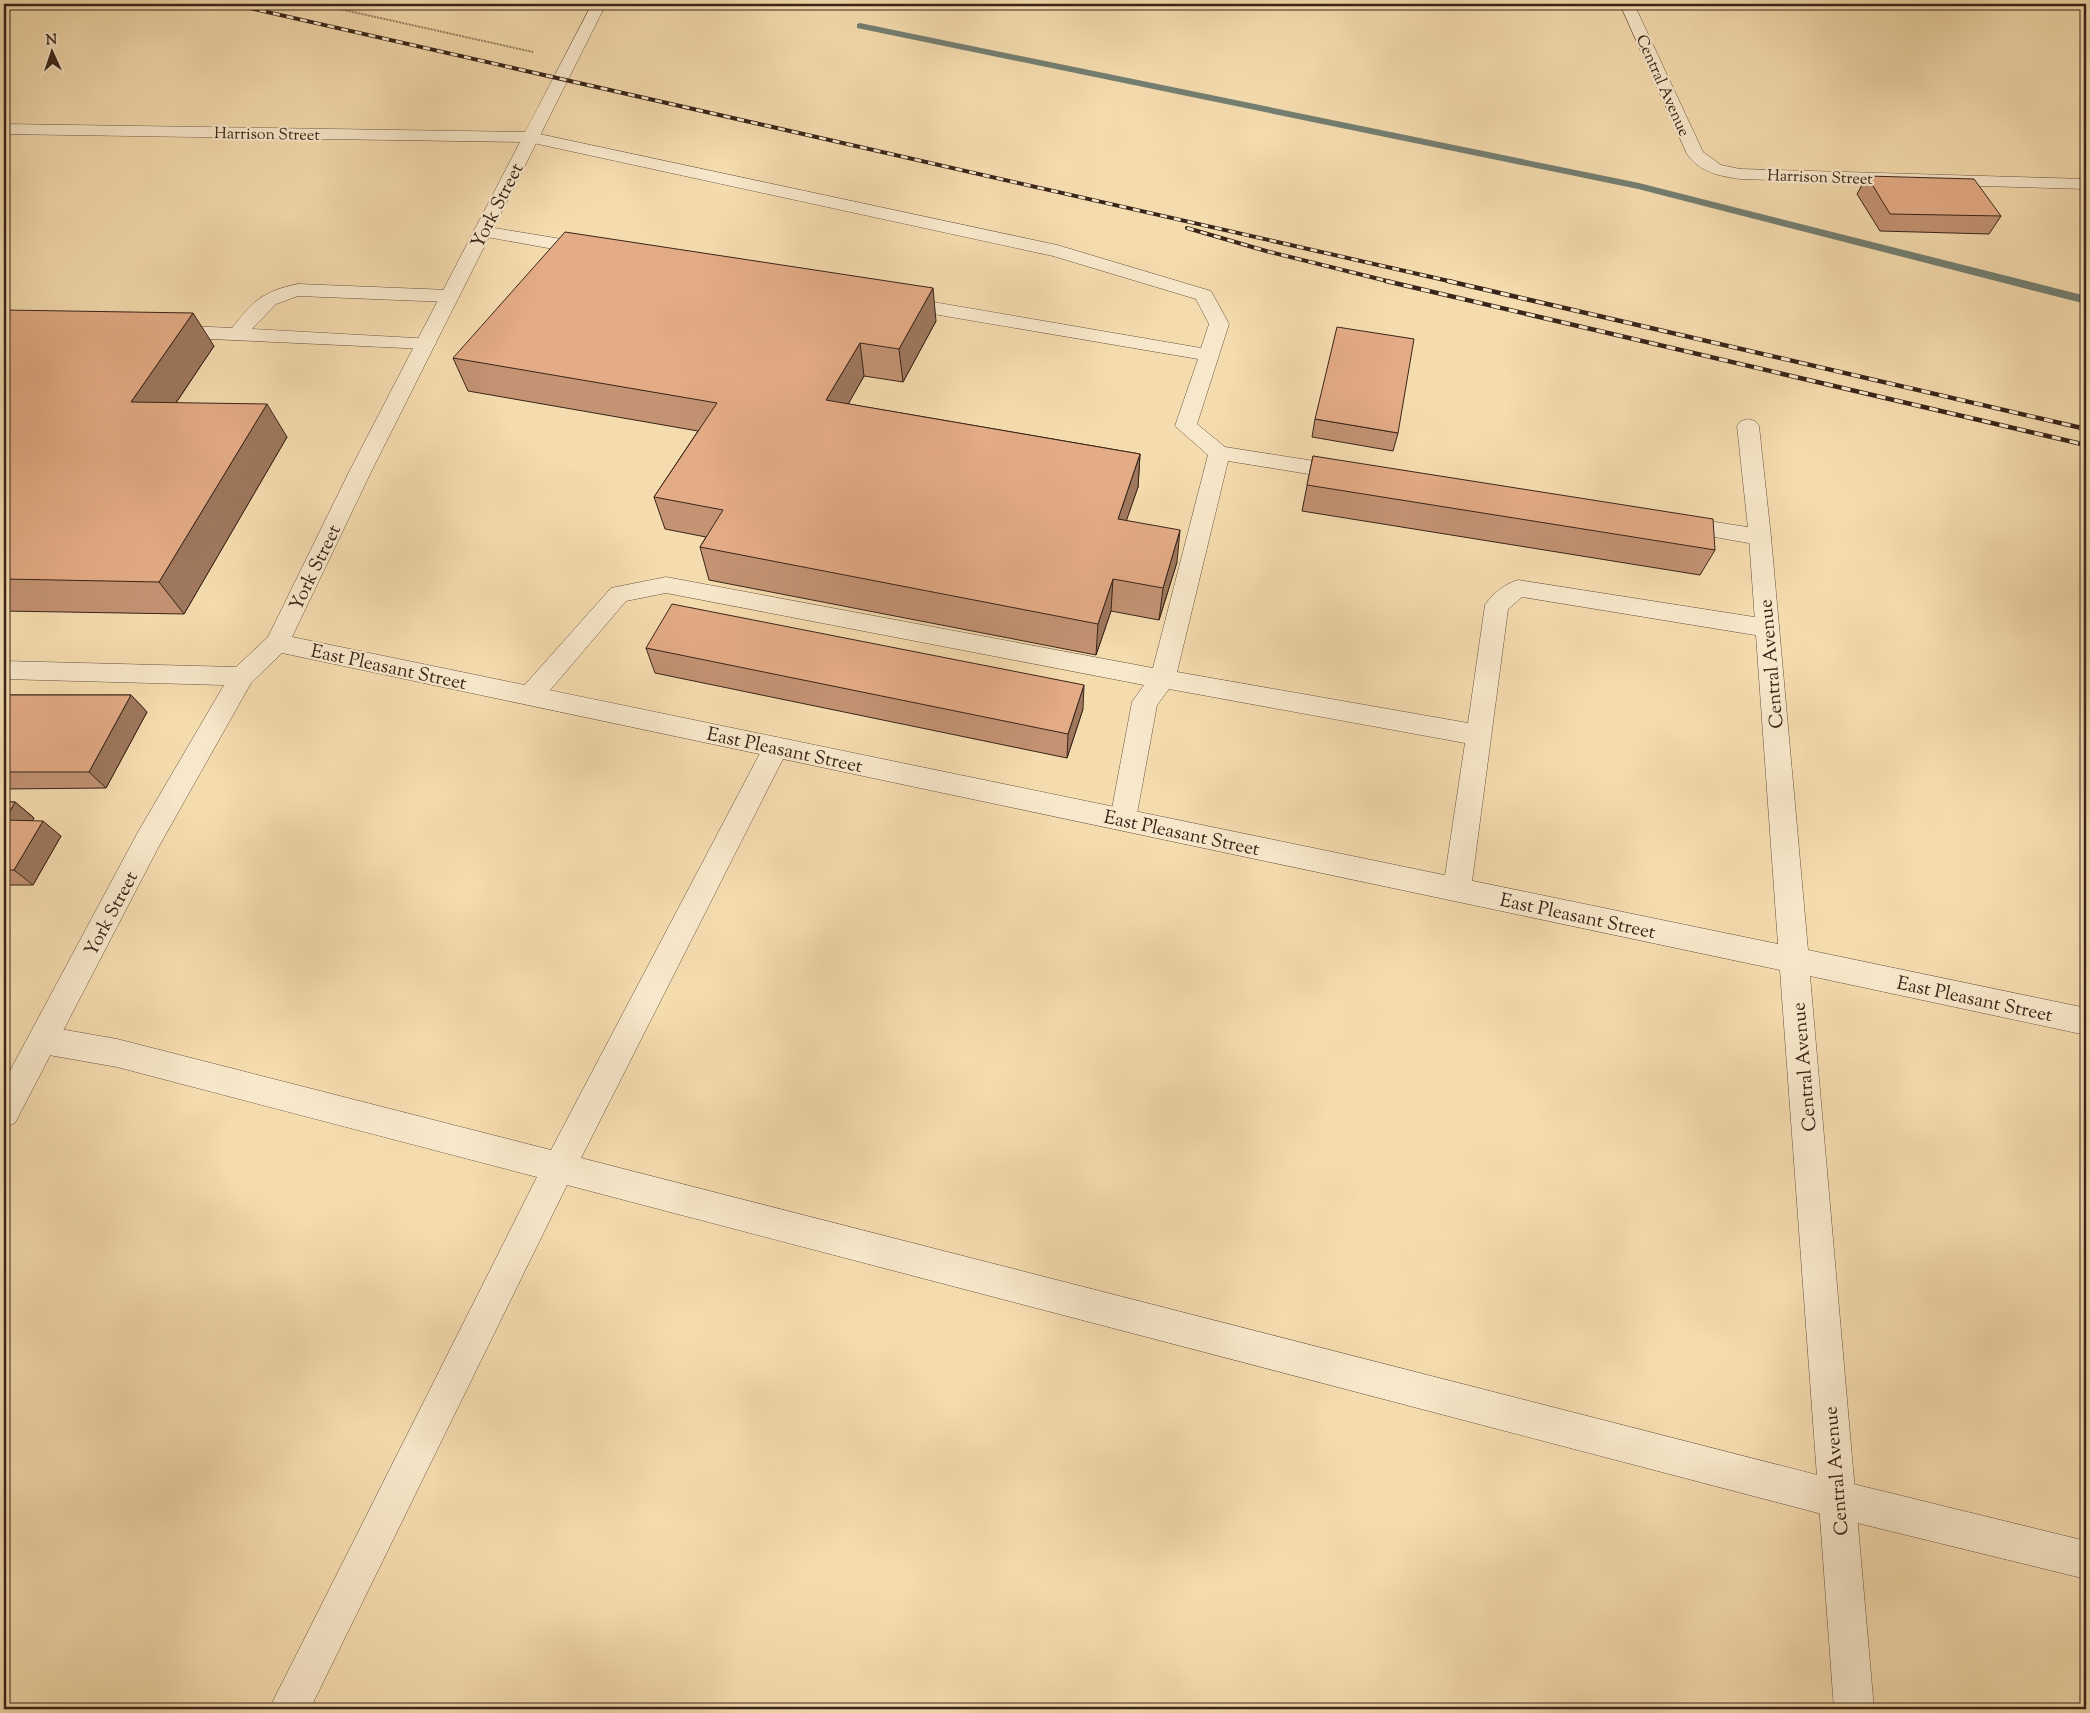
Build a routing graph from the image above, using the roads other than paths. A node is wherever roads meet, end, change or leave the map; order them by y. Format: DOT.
graph roads {
  1 [pos="599,4"];
  2 [pos="1627,4"];
  3 [pos="4,130"];
  4 [pos="530,137"];
  5 [pos="1704,164"];
  6 [pos="2086,184"];
  7 [pos="482,231"];
  8 [pos="613,253"];
  9 [pos="449,296"];
  10 [pos="877,298"];
  11 [pos="148,330"];
  12 [pos="237,334"];
  13 [pos="426,343"];
  14 [pos="1209,355"];
  15 [pos="1748,426"];
  16 [pos="1219,453"];
  17 [pos="1365,476"];
  18 [pos="1657,521"];
  19 [pos="1760,537"];
  20 [pos="1767,628"];
  21 [pos="277,643"];
  22 [pos="4,670"];
  23 [pos="242,676"];
  24 [pos="1163,679"];
  25 [pos="531,696"];
  26 [pos="1478,735"];
  27 [pos="776,747"];
  28 [pos="1123,819"];
  29 [pos="1457,889"];
  30 [pos="1794,960"];
  31 [pos="2086,1021"];
  32 [pos="43,1040"];
  33 [pos="4,1113"];
  34 [pos="559,1168"];
  35 [pos="1837,1499"];
  36 [pos="2086,1560"];
  37 [pos="289,1709"];
  38 [pos="1854,1709"];
  1 -- 4 [label="street, York Street"];
  2 -- 5 [label="street, Central Avenue"];
  3 -- 4 [label="street, Harrison Street"];
  4 -- 7 [label="street, York Street"];
  4 -- 14 [label="street, Harrison Street"];
  5 -- 6 [label="street, Harrison Street"];
  7 -- 8 [label="street"];
  7 -- 9 [label="street, York Street"];
  9 -- 12 [label="street"];
  9 -- 13 [label="street, York Street"];
  10 -- 14 [label="street"];
  11 -- 12 [label="street"];
  12 -- 13 [label="street"];
  13 -- 21 [label="street, York Street"];
  14 -- 16 [label="street, Harrison Street"];
  15 -- 19 [label="street, Central Avenue"];
  16 -- 17 [label="street"];
  16 -- 24 [label="street"];
  18 -- 19 [label="street"];
  19 -- 20 [label="street, Central Avenue"];
  20 -- 26 [label="street"];
  20 -- 30 [label="street, Central Avenue"];
  21 -- 23 [label="street, York Street"];
  21 -- 25 [label="street, East Pleasant Street"];
  22 -- 23 [label="street"];
  23 -- 32 [label="street, York Street"];
  24 -- 25 [label="street"];
  24 -- 26 [label="street"];
  24 -- 28 [label="street"];
  25 -- 27 [label="street, East Pleasant Street"];
  26 -- 29 [label="street"];
  27 -- 28 [label="street, East Pleasant Street"];
  27 -- 34 [label="street"];
  28 -- 29 [label="street, East Pleasant Street"];
  29 -- 30 [label="street, East Pleasant Street"];
  30 -- 31 [label="street, East Pleasant Street"];
  30 -- 35 [label="street, Central Avenue"];
  32 -- 33 [label="street, York Street"];
  32 -- 34 [label="street"];
  34 -- 35 [label="street"];
  34 -- 37 [label="street"];
  35 -- 36 [label="street"];
  35 -- 38 [label="street, Central Avenue"];
}
